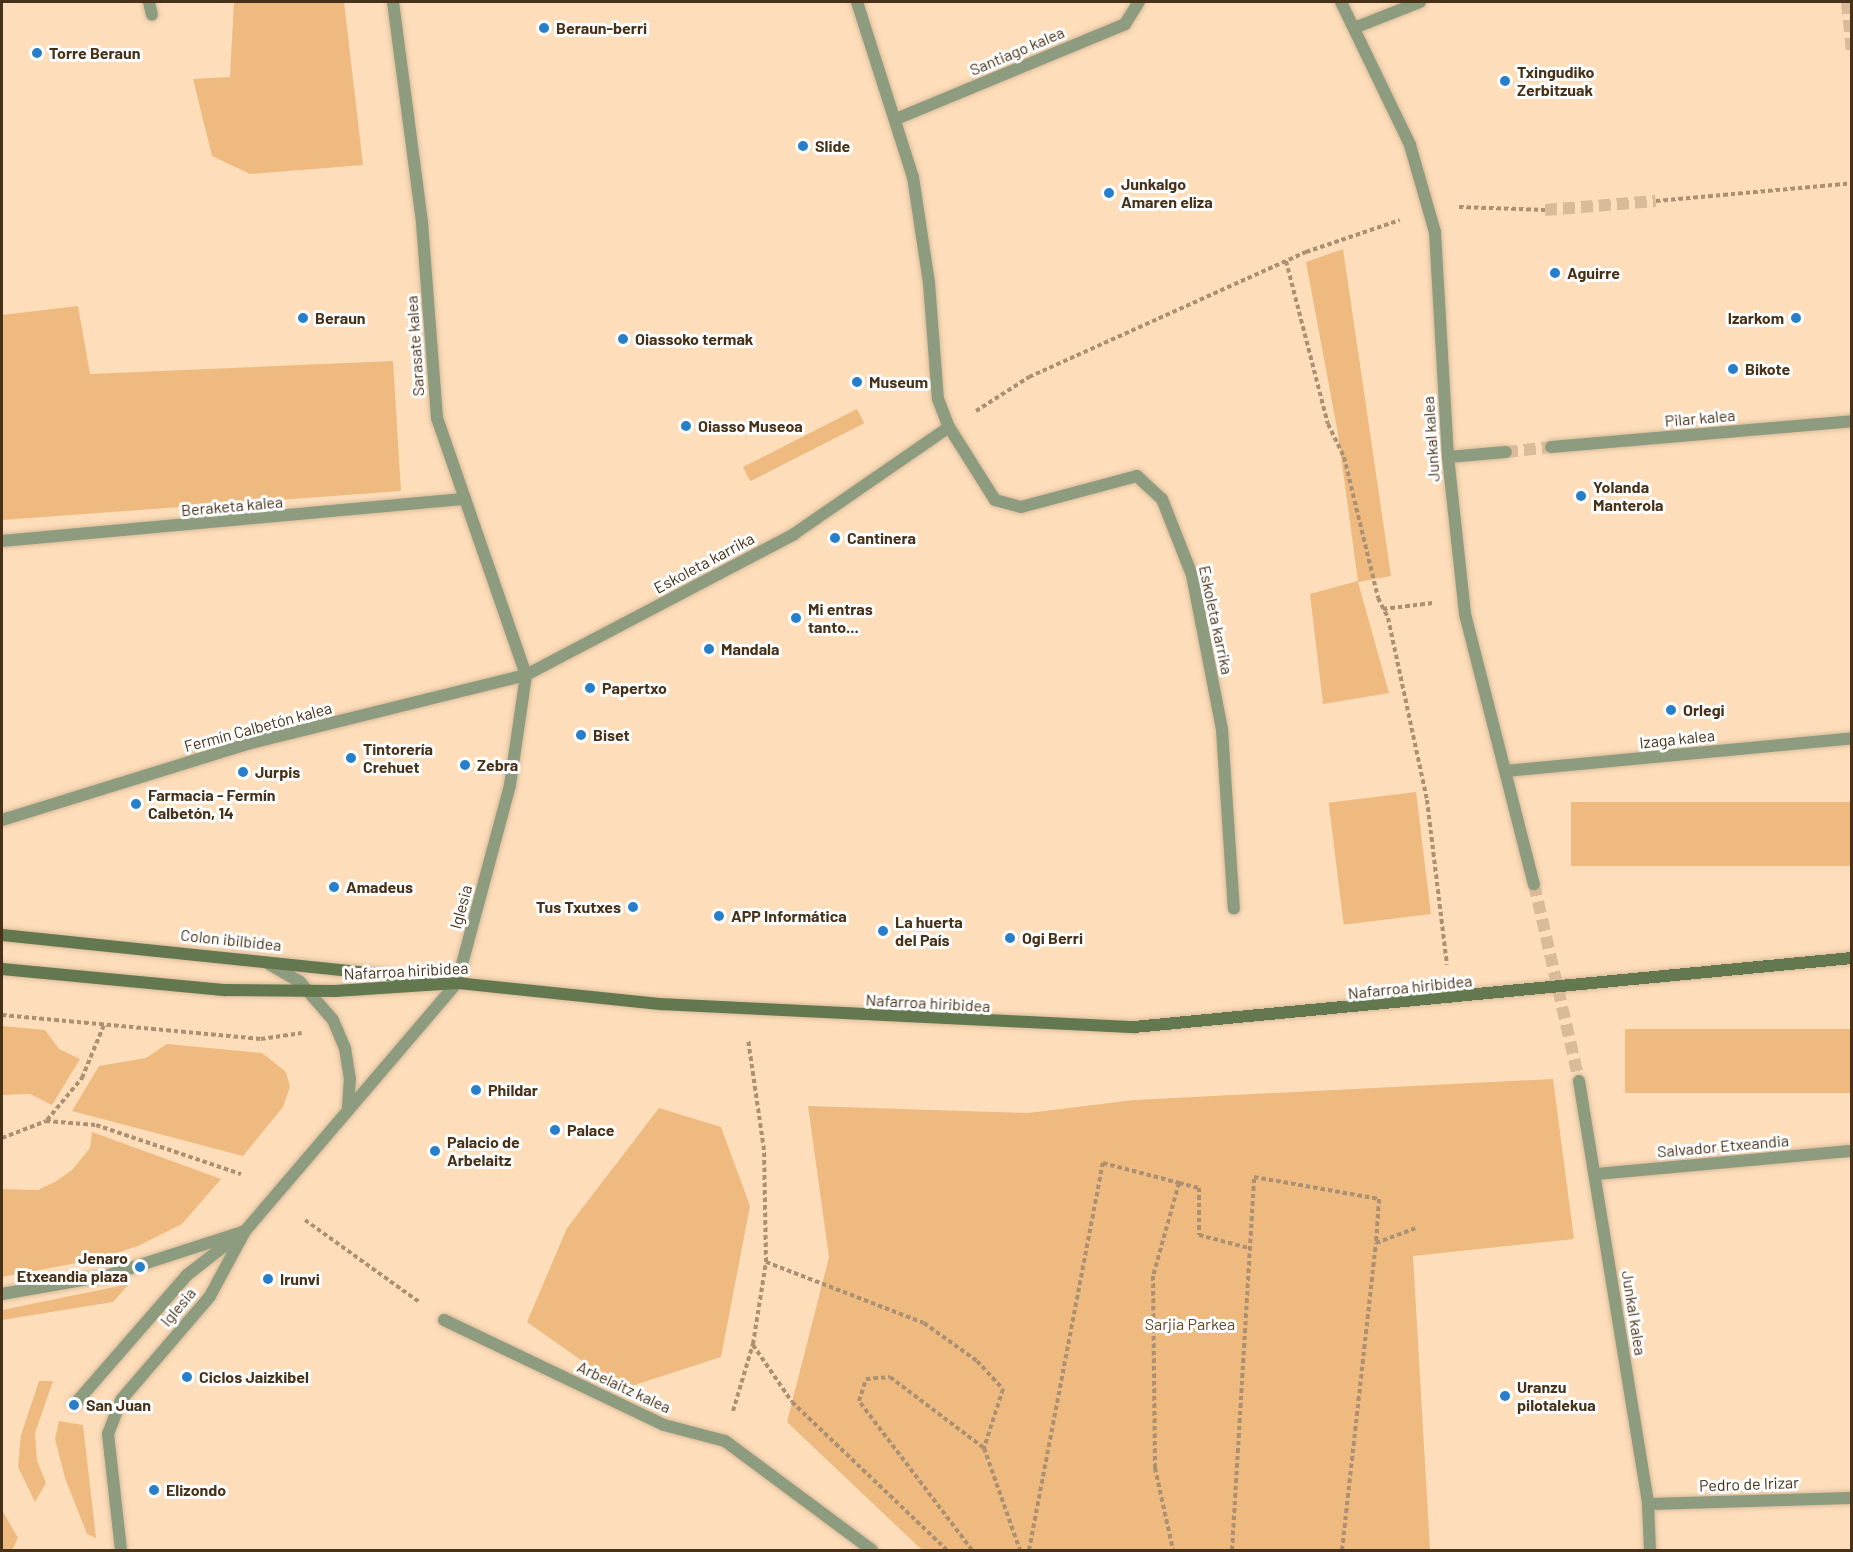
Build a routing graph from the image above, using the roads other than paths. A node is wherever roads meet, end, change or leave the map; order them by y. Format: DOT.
graph roads {
  1 [pos="149,2"];
  2 [pos="393,2"];
  3 [pos="857,2"];
  4 [pos="1139,2"];
  5 [pos="1341,2"];
  6 [pos="1420,2"];
  7 [pos="152,15"];
  8 [pos="1354,28"];
  9 [pos="896,119"];
  10 [pos="1851,421"];
  11 [pos="949,427"];
  12 [pos="1551,447"];
  13 [pos="1506,452"];
  14 [pos="1448,457"];
  15 [pos="465,499"];
  16 [pos="2,541"];
  17 [pos="526,675"];
  18 [pos="1851,738"];
  19 [pos="1506,771"];
  20 [pos="2,820"];
  21 [pos="1534,884"];
  22 [pos="1234,909"];
  23 [pos="2,935"];
  24 [pos="18,936"];
  25 [pos="2,942"];
  26 [pos="1851,958"];
  27 [pos="256,960"];
  28 [pos="2,969"];
  29 [pos="457,983"];
  30 [pos="310,991"];
  31 [pos="1579,1081"];
  32 [pos="348,1110"];
  33 [pos="1851,1151"];
  34 [pos="1597,1174"];
  35 [pos="245,1231"];
  36 [pos="2,1294"];
  37 [pos="444,1320"];
  38 [pos="74,1405"];
  39 [pos="1851,1498"];
  40 [pos="1648,1504"];
  41 [pos="121,1551"];
  42 [pos="872,1551"];
  43 [pos="1650,1551"];
  1 -- 7 [label="street"];
  2 -- 15 [label="street, Sarasate kalea"];
  3 -- 9 [label="street, Eskoleta karrika"];
  4 -- 9 [label="street, Santiago kalea"];
  5 -- 8 [label="street, Junkal kalea"];
  6 -- 8 [label="street"];
  8 -- 14 [label="street, Junkal kalea"];
  9 -- 11 [label="street, Eskoleta karrika"];
  10 -- 12 [label="street, Pilar kalea"];
  11 -- 17 [label="street, Eskoleta karrika"];
  11 -- 22 [label="street, Eskoleta karrika"];
  13 -- 14 [label="street"];
  14 -- 19 [label="street, Junkal kalea"];
  15 -- 16 [label="street, Beraketa kalea"];
  15 -- 17 [label="street, Sarasate kalea"];
  17 -- 20 [label="street, Fermín Calbetón kalea"];
  17 -- 29 [label="street, Iglesia"];
  18 -- 19 [label="street, Izaga kalea"];
  19 -- 21 [label="street, Junkal kalea"];
  23 -- 24 [label="main road, Colon ibilbidea"];
  24 -- 25 [label="street"];
  24 -- 27 [label="main road, Colon ibilbidea"];
  26 -- 29 [label="main road, Nafarroa hiribidea"];
  27 -- 29 [label="main road, Colon ibilbidea"];
  27 -- 30 [label="street"];
  28 -- 30 [label="main road, Nafarroa hiribidea"];
  29 -- 30 [label="main road, Nafarroa hiribidea"];
  29 -- 32 [label="street, Iglesia"];
  30 -- 32 [label="street"];
  31 -- 34 [label="street, Junkal kalea"];
  32 -- 35 [label="street, Iglesia"];
  33 -- 34 [label="street, Salvador Etxeandia"];
  34 -- 40 [label="street, Junkal kalea"];
  35 -- 36 [label="street"];
  35 -- 38 [label="street"];
  35 -- 41 [label="street, Iglesia"];
  37 -- 42 [label="street, Arbelaitz kalea"];
  39 -- 40 [label="street, Pedro de Irizar"];
  40 -- 43 [label="street, Junkal kalea"];
}
